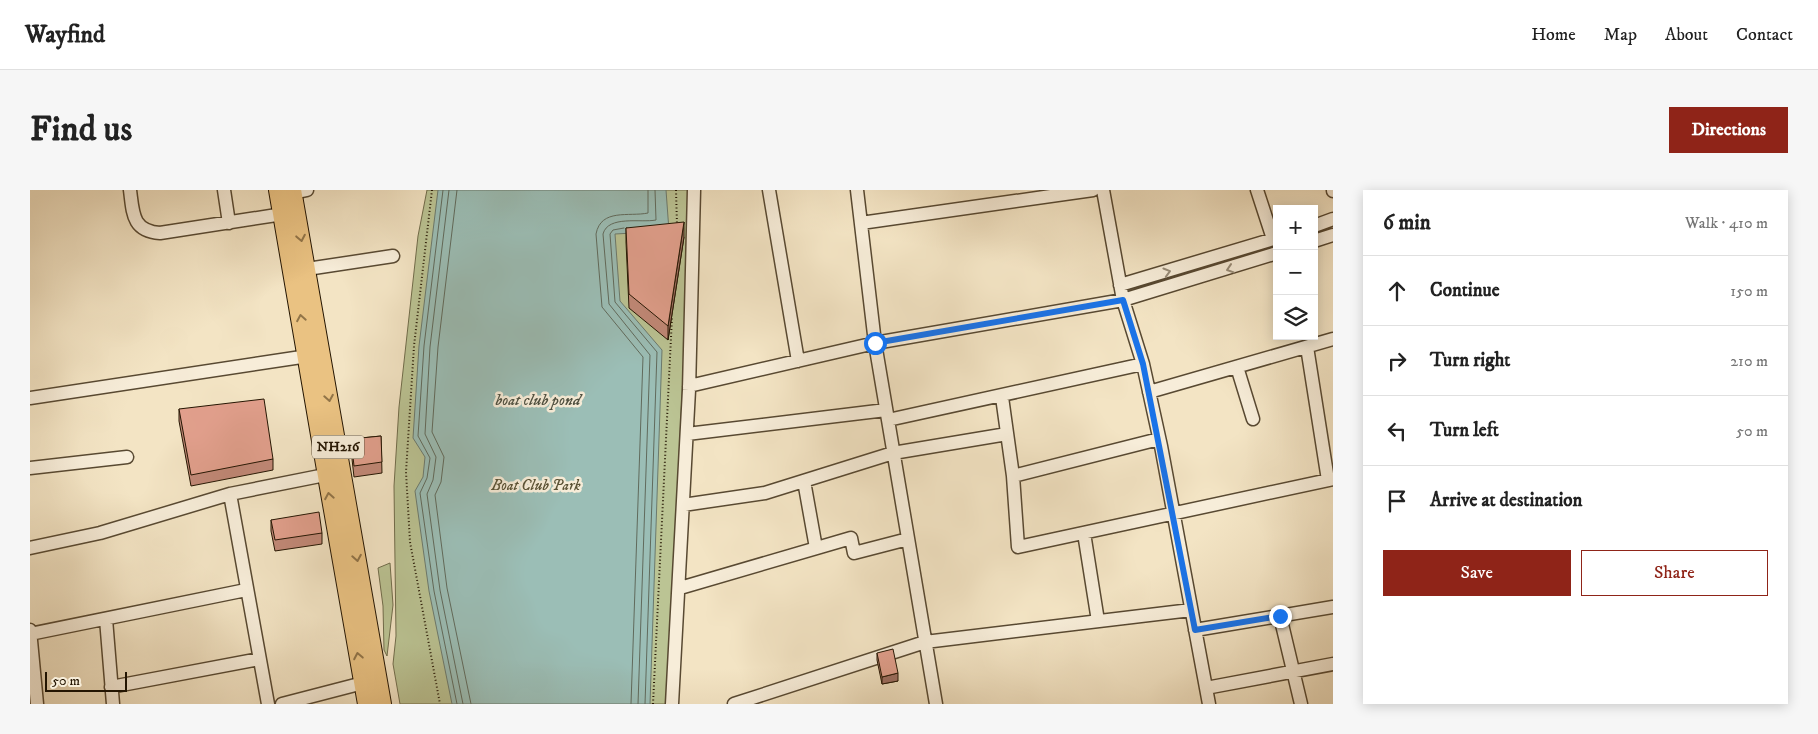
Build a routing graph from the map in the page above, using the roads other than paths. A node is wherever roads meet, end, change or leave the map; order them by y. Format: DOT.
graph roads {
  1 [pos="130,190"];
  2 [pos="224,190"];
  3 [pos="694,190"];
  4 [pos="769,190"];
  5 [pos="857,190"];
  6 [pos="1093,190"];
  7 [pos="1103,190"];
  8 [pos="1257,190"];
  9 [pos="293,191"];
  10 [pos="283,214"];
  11 [pos="1333,219"];
  12 [pos="229,223"];
  13 [pos="860,223"];
  14 [pos="1318,225"];
  15 [pos="1273,234"];
  16 [pos="1333,235"];
  17 [pos="1273,240"];
  18 [pos="1318,240"];
  19 [pos="1273,254"];
  20 [pos="393,256"];
  21 [pos="307,269"];
  22 [pos="1120,285"];
  23 [pos="1123,300"];
  24 [pos="1333,339"];
  25 [pos="875,343"];
  26 [pos="1307,347"];
  27 [pos="308,356"];
  28 [pos="798,361"];
  29 [pos="1143,364"];
  30 [pos="1237,367"];
  31 [pos="689,386"];
  32 [pos="1149,392"];
  33 [pos="1002,397"];
  34 [pos="30,398"];
  35 [pos="887,415"];
  36 [pos="1253,419"];
  37 [pos="686,434"];
  38 [pos="1007,434"];
  39 [pos="1159,439"];
  40 [pos="893,453"];
  41 [pos="127,457"];
  42 [pos="30,468"];
  43 [pos="334,473"];
  44 [pos="1013,476"];
  45 [pos="1331,479"];
  46 [pos="804,481"];
  47 [pos="230,494"];
  48 [pos="683,505"];
  49 [pos="1173,513"];
  50 [pos="1084,532"];
  51 [pos="908,539"];
  52 [pos="30,548"];
  53 [pos="816,548"];
  54 [pos="680,588"];
  55 [pos="246,590"];
  56 [pos="1333,607"];
  57 [pos="1191,610"];
  58 [pos="1280,616"];
  59 [pos="106,618"];
  60 [pos="1098,621"];
  61 [pos="30,630"];
  62 [pos="1195,630"];
  63 [pos="30,634"];
  64 [pos="925,642"];
  65 [pos="259,659"];
  66 [pos="1333,664"];
  67 [pos="1292,671"];
  68 [pos="364,683"];
  69 [pos="111,687"];
  70 [pos="1206,688"];
  71 [pos="38,704"];
  72 [pos="113,704"];
  73 [pos="268,704"];
  74 [pos="282,704"];
  75 [pos="367,704"];
  76 [pos="382,704"];
  77 [pos="672,704"];
  78 [pos="734,704"];
  79 [pos="936,704"];
  80 [pos="1209,704"];
  81 [pos="1301,704"];
  1 -- 12 [label="street"];
  2 -- 12 [label="street"];
  3 -- 31 [label="street"];
  4 -- 28 [label="street"];
  5 -- 13 [label="street"];
  6 -- 13 [label="street"];
  7 -- 22 [label="street"];
  8 -- 15 [label="street"];
  9 -- 10 [label="highway, NH216"];
  9 -- 21 [label="highway, NH216, one-way"];
  10 -- 12 [label="street"];
  27 -- 10 [label="highway, NH216, one-way"];
  11 -- 14 [label="street"];
  13 -- 25 [label="street"];
  16 -- 18 [label="street"];
  22 -- 17 [label="street, one-way"];
  19 -- 23 [label="street, one-way"];
  20 -- 21 [label="street"];
  21 -- 43 [label="highway, NH216, one-way"];
  22 -- 23 [label="street"];
  23 -- 25 [label="street"];
  23 -- 29 [label="street"];
  24 -- 26 [label="street"];
  25 -- 28 [label="street"];
  25 -- 35 [label="street"];
  26 -- 30 [label="street"];
  26 -- 45 [label="street"];
  27 -- 34 [label="street"];
  27 -- 43 [label="highway, NH216"];
  28 -- 31 [label="street"];
  29 -- 32 [label="street"];
  29 -- 33 [label="street"];
  30 -- 32 [label="street"];
  30 -- 36 [label="street"];
  31 -- 37 [label="street"];
  32 -- 39 [label="street"];
  33 -- 35 [label="street"];
  33 -- 38 [label="street"];
  35 -- 37 [label="street"];
  35 -- 40 [label="street"];
  37 -- 48 [label="street"];
  38 -- 40 [label="street"];
  38 -- 44 [label="street"];
  39 -- 44 [label="street"];
  39 -- 49 [label="street"];
  40 -- 46 [label="street"];
  40 -- 51 [label="street"];
  41 -- 42 [label="street"];
  43 -- 47 [label="street"];
  68 -- 43 [label="highway, NH216, one-way"];
  43 -- 76 [label="highway, NH216, one-way"];
  44 -- 50 [label="street"];
  45 -- 49 [label="street"];
  46 -- 48 [label="street"];
  46 -- 53 [label="street"];
  47 -- 52 [label="street"];
  47 -- 55 [label="street"];
  48 -- 54 [label="street"];
  49 -- 50 [label="street"];
  49 -- 57 [label="street"];
  50 -- 60 [label="street"];
  51 -- 53 [label="street"];
  51 -- 64 [label="street"];
  53 -- 54 [label="street"];
  54 -- 77 [label="street"];
  55 -- 59 [label="street"];
  55 -- 65 [label="street"];
  56 -- 58 [label="street"];
  57 -- 60 [label="street"];
  57 -- 62 [label="street"];
  58 -- 62 [label="street"];
  58 -- 67 [label="street"];
  59 -- 63 [label="street"];
  59 -- 69 [label="street"];
  60 -- 64 [label="street"];
  61 -- 63 [label="street"];
  62 -- 70 [label="street"];
  63 -- 71 [label="street"];
  64 -- 78 [label="street"];
  64 -- 79 [label="street"];
  65 -- 69 [label="street"];
  65 -- 73 [label="street"];
  66 -- 67 [label="street"];
  67 -- 70 [label="street"];
  67 -- 81 [label="street"];
  68 -- 74 [label="street"];
  68 -- 75 [label="highway, NH216"];
  69 -- 72 [label="street"];
  70 -- 80 [label="street"];
}
